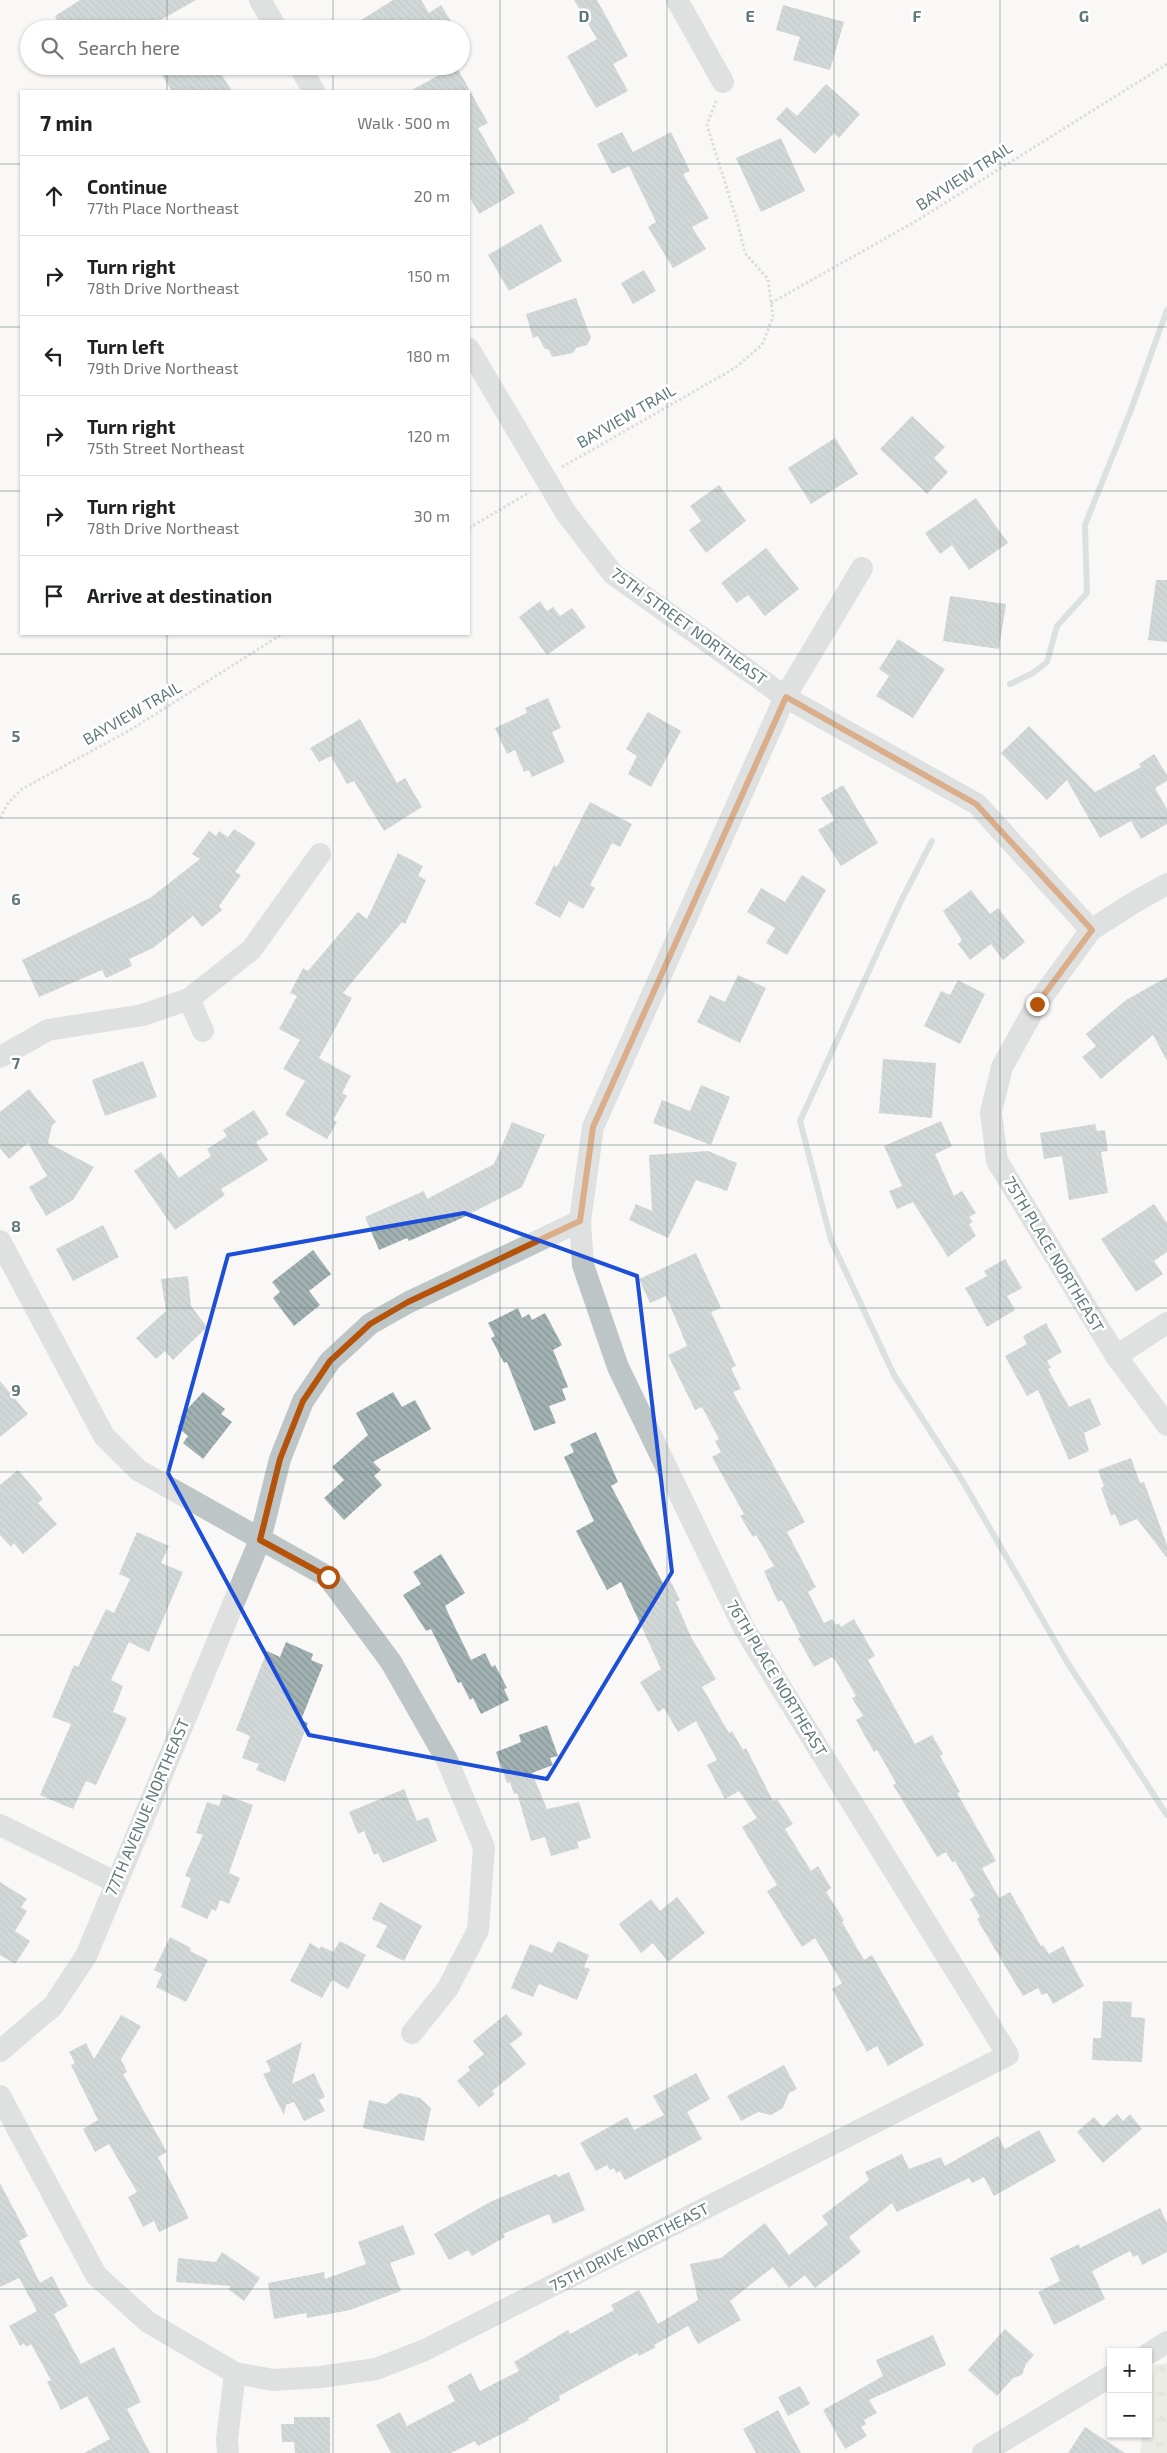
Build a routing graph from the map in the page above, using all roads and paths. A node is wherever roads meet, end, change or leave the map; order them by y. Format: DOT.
graph roads {
  1 [pos="260,0"];
  2 [pos="676,0"];
  3 [pos="272,20"];
  4 [pos="1167,64"];
  5 [pos="305,75"];
  6 [pos="723,82"];
  7 [pos="313,90"];
  8 [pos="771,303"];
  9 [pos="470,351"];
  10 [pos="564,465"];
  11 [pos="528,494"];
  12 [pos="470,527"];
  13 [pos="862,568"];
  14 [pos="280,635"];
  15 [pos="786,697"];
  16 [pos="0,818"];
  17 [pos="320,854"];
  18 [pos="1167,884"];
  19 [pos="1092,930"];
  20 [pos="190,999"];
  21 [pos="202,1032"];
  22 [pos="0,1057"];
  23 [pos="580,1221"];
  24 [pos="0,1242"];
  25 [pos="1167,1323"];
  26 [pos="1116,1356"];
  27 [pos="1167,1425"];
  28 [pos="260,1540"];
  29 [pos="0,1825"];
  30 [pos="115,1882"];
  31 [pos="412,2034"];
  32 [pos="0,2051"];
  33 [pos="1008,2055"];
  34 [pos="0,2096"];
  35 [pos="1167,2342"];
  36 [pos="1152,2351"];
  37 [pos="235,2373"];
  38 [pos="1107,2378"];
  39 [pos="228,2453"];
  40 [pos="982,2453"];
  1 -- 3 [label="street"];
  2 -- 6 [label="street"];
  4 -- 8 [label="path, BAYVIEW TRAIL"];
  5 -- 7 [label="street"];
  6 -- 8 [label="path, BAYVIEW TRAIL"];
  8 -- 10 [label="path, BAYVIEW TRAIL"];
  9 -- 15 [label="street, 75TH STREET NORTHEAST"];
  11 -- 12 [label="path"];
  13 -- 15 [label="street, 76TH PLACE NORTHEAST"];
  14 -- 16 [label="path, BAYVIEW TRAIL"];
  15 -- 19 [label="street, 75TH STREET NORTHEAST"];
  15 -- 23 [label="street, 76TH PLACE NORTHEAST"];
  17 -- 20 [label="street"];
  18 -- 19 [label="street, 75TH PLACE NORTHEAST"];
  19 -- 26 [label="street, 75TH PLACE NORTHEAST"];
  20 -- 21 [label="street"];
  20 -- 22 [label="street"];
  23 -- 28 [label="street, 77TH AVENUE NORTHEAST"];
  23 -- 33 [label="street, 76TH PLACE NORTHEAST"];
  24 -- 28 [label="street"];
  25 -- 26 [label="street"];
  26 -- 27 [label="street, 75TH PLACE NORTHEAST"];
  28 -- 30 [label="street, 77TH AVENUE NORTHEAST"];
  28 -- 31 [label="street"];
  29 -- 30 [label="street"];
  30 -- 32 [label="street, 77TH AVENUE NORTHEAST"];
  33 -- 37 [label="street, 75TH DRIVE NORTHEAST"];
  34 -- 37 [label="street"];
  35 -- 36 [label="street"];
  37 -- 39 [label="street"];
  38 -- 40 [label="street"];
}
